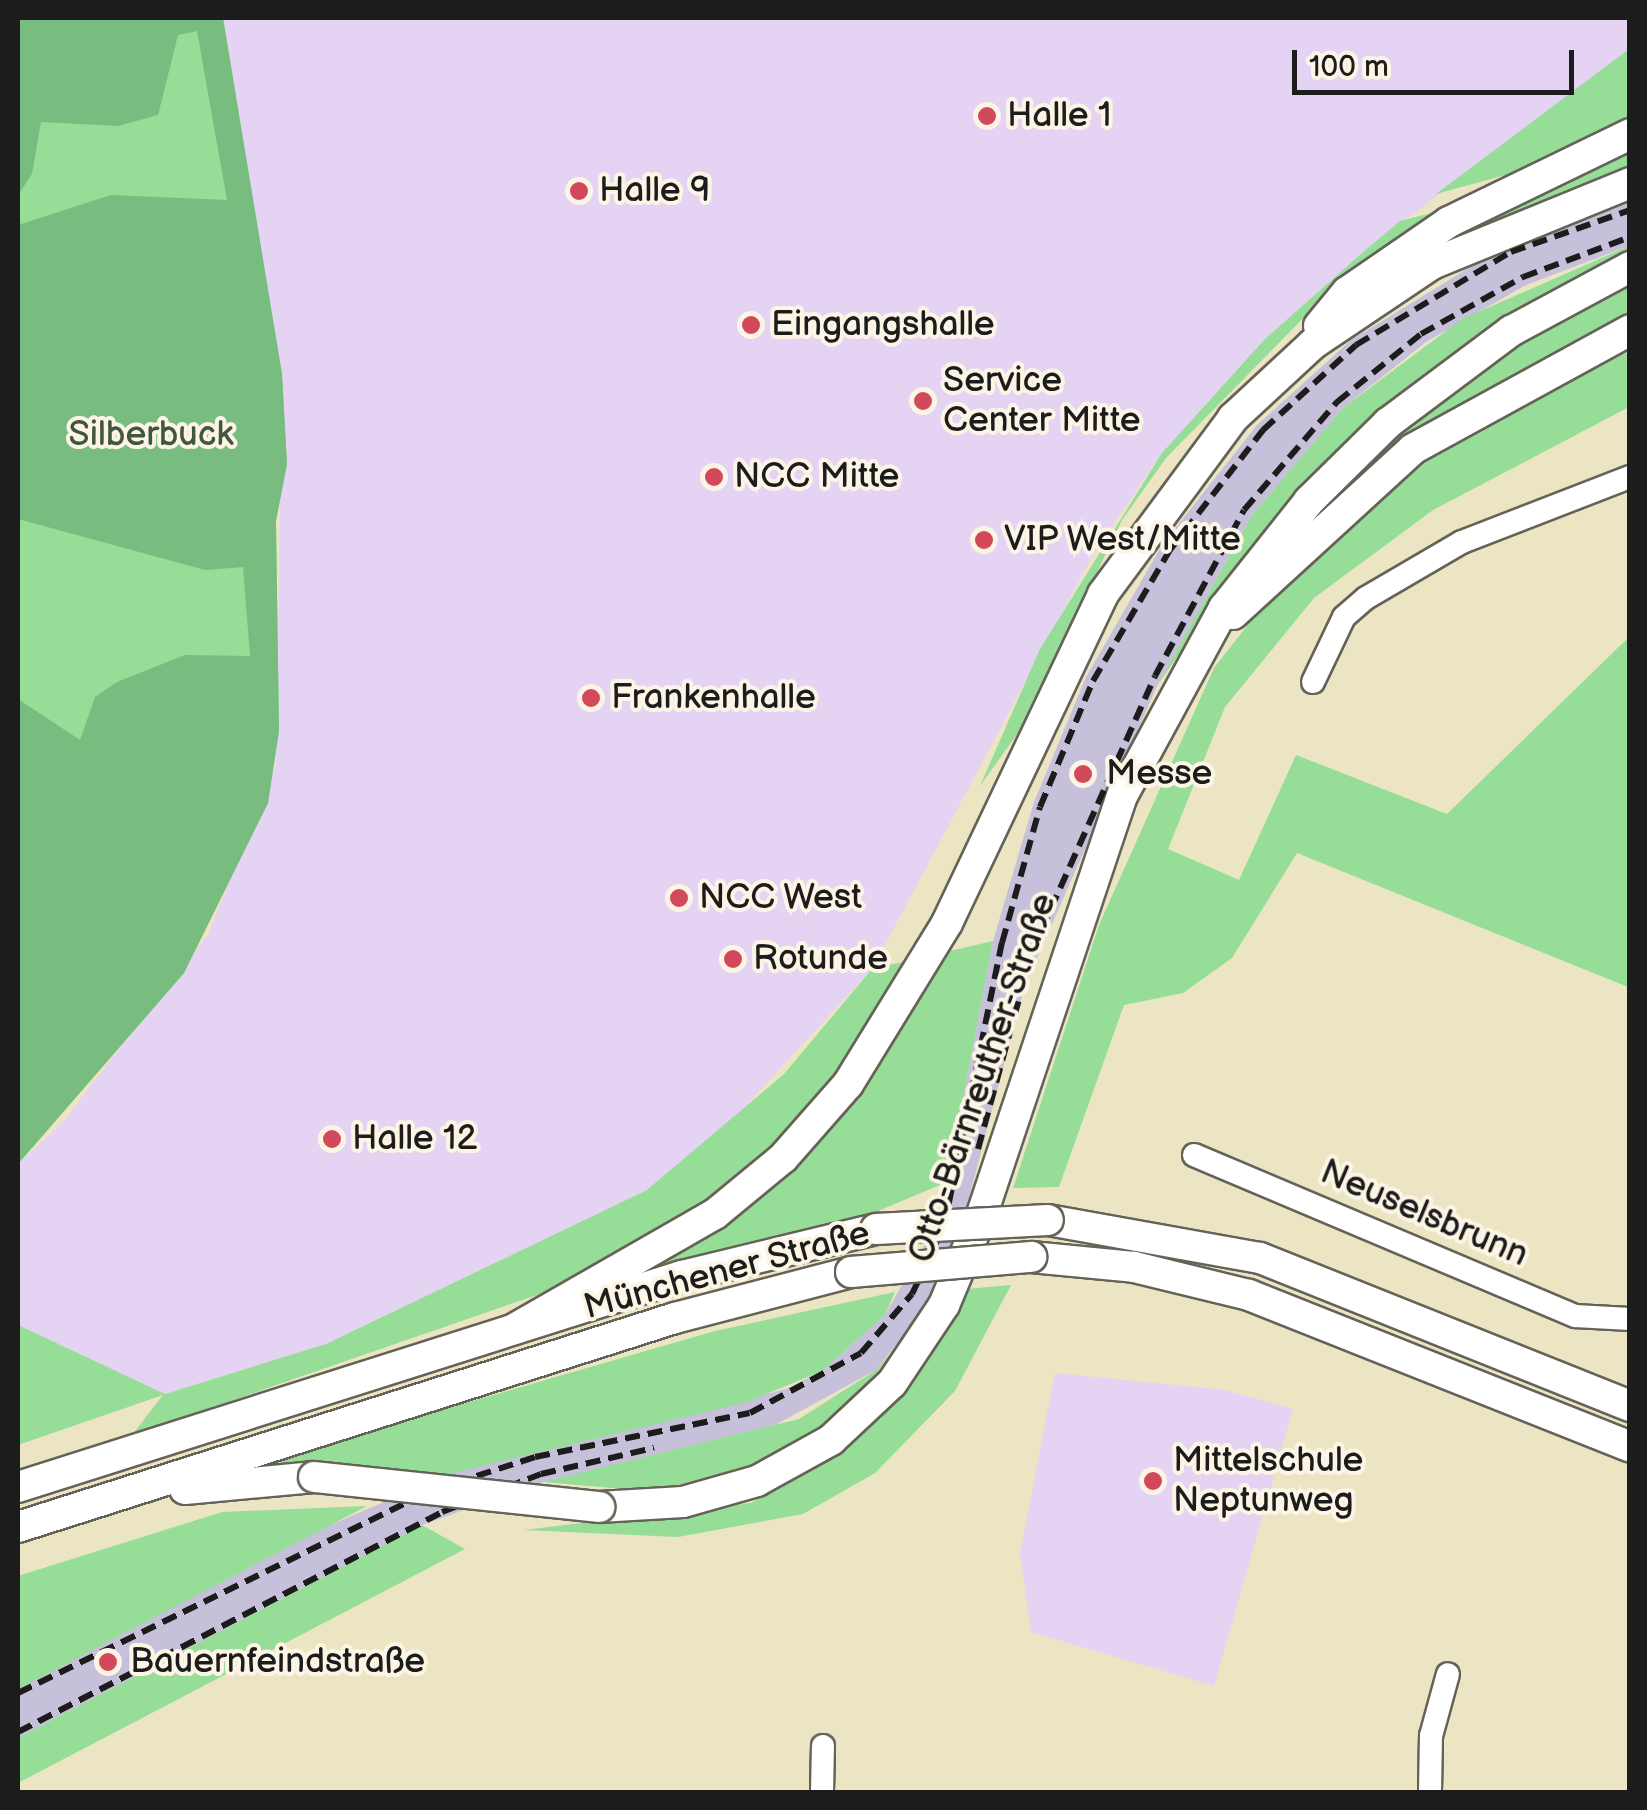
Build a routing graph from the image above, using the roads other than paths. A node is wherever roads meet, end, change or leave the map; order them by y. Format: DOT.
graph roads {
  1 [pos="1630,134"];
  2 [pos="1630,183"];
  3 [pos="1630,268"];
  4 [pos="1630,330"];
  5 [pos="1289,364"];
  6 [pos="1630,477"];
  7 [pos="1204,638"];
  8 [pos="1313,682"];
  9 [pos="1194,1156"];
  10 [pos="1630,1319"];
  11 [pos="514,1330"];
  12 [pos="1630,1406"];
  13 [pos="1630,1447"];
  14 [pos="18,1487"];
  15 [pos="103,1500"];
  16 [pos="18,1527"];
  17 [pos="1448,1674"];
  18 [pos="824,1746"];
  19 [pos="820,1792"];
  20 [pos="1430,1792"];
  1 -- 5 [label="main road"];
  2 -- 5 [label="main road"];
  3 -- 7 [label="main road, Otto-Bärnreuther-Straße"];
  4 -- 7 [label="main road, Otto-Bärnreuther-Straße"];
  5 -- 11 [label="main road"];
  6 -- 8 [label="street"];
  7 -- 15 [label="main road, Otto-Bärnreuther-Straße, bridge"];
  9 -- 10 [label="street, Neuselsbrunn"];
  11 -- 12 [label="main road, Münchener Straße, bridge"];
  11 -- 14 [label="main road, Münchener Straße"];
  13 -- 15 [label="main road, Münchener Straße, bridge"];
  15 -- 16 [label="main road, Münchener Straße"];
  17 -- 20 [label="street"];
  18 -- 19 [label="street"];
}
